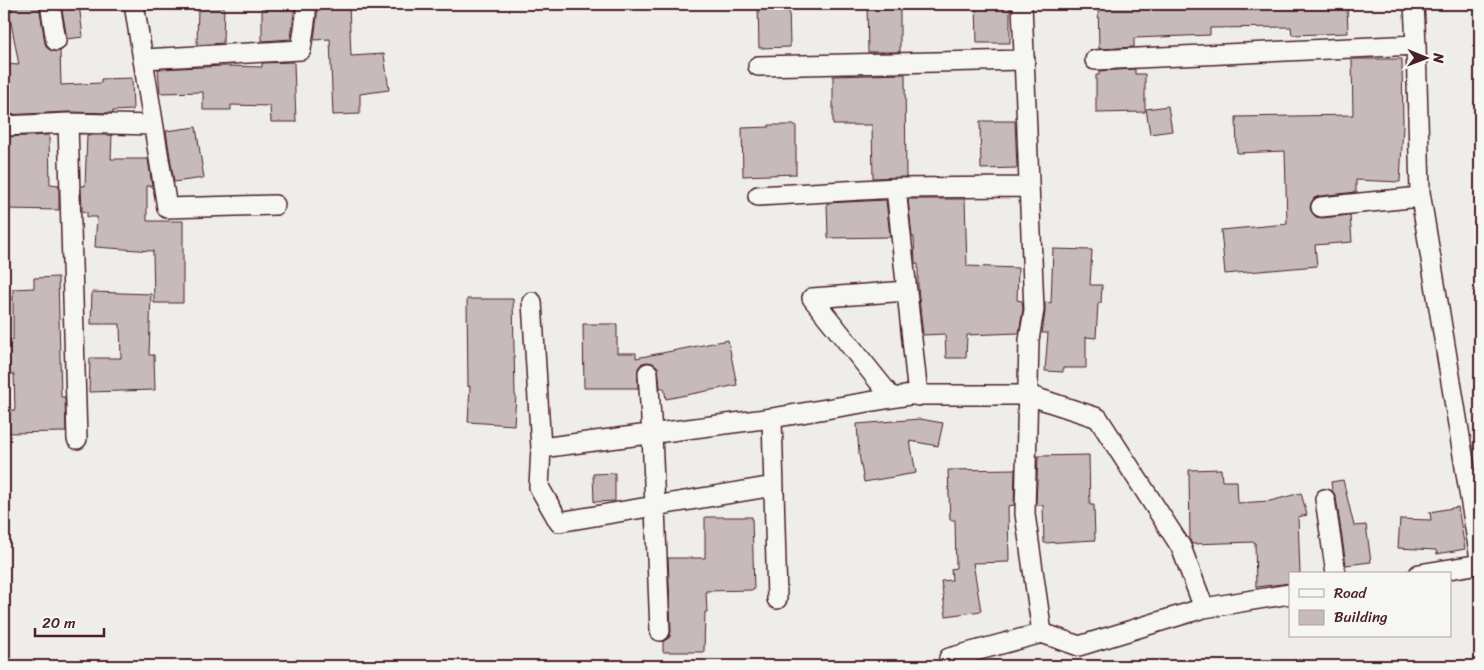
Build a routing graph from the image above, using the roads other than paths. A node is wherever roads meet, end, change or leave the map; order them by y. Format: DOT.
graph roads {
  1 [pos="50,4"];
  2 [pos="134,4"];
  3 [pos="306,4"];
  4 [pos="1022,4"];
  5 [pos="1414,4"];
  6 [pos="56,41"];
  7 [pos="1416,45"];
  8 [pos="144,59"];
  9 [pos="1025,60"];
  10 [pos="1095,60"];
  11 [pos="758,66"];
  12 [pos="68,123"];
  13 [pos="153,125"];
  14 [pos="4,126"];
  15 [pos="1028,187"];
  16 [pos="896,188"];
  17 [pos="758,196"];
  18 [pos="1420,196"];
  19 [pos="275,205"];
  20 [pos="1321,207"];
  21 [pos="908,291"];
  22 [pos="532,302"];
  23 [pos="648,373"];
  24 [pos="1028,395"];
  25 [pos="918,396"];
  26 [pos="892,398"];
  27 [pos="772,418"];
  28 [pos="652,434"];
  29 [pos="77,439"];
  30 [pos="541,448"];
  31 [pos="774,486"];
  32 [pos="1325,499"];
  33 [pos="654,506"];
  34 [pos="1480,559"];
  35 [pos="1480,564"];
  36 [pos="1336,572"];
  37 [pos="1432,572"];
  38 [pos="1289,594"];
  39 [pos="777,599"];
  40 [pos="1204,608"];
  41 [pos="660,631"];
  42 [pos="1042,633"];
  43 [pos="949,658"];
  1 -- 6 [label="street"];
  2 -- 8 [label="street"];
  3 -- 8 [label="street"];
  4 -- 9 [label="street"];
  5 -- 7 [label="street"];
  7 -- 10 [label="street"];
  7 -- 18 [label="street"];
  8 -- 13 [label="street"];
  9 -- 11 [label="street"];
  9 -- 15 [label="street"];
  12 -- 13 [label="street"];
  12 -- 14 [label="street"];
  12 -- 29 [label="street"];
  13 -- 19 [label="street"];
  15 -- 16 [label="street"];
  15 -- 24 [label="street"];
  16 -- 17 [label="street"];
  16 -- 21 [label="street"];
  18 -- 20 [label="street"];
  18 -- 34 [label="street"];
  21 -- 25 [label="street"];
  21 -- 26 [label="street"];
  22 -- 30 [label="street"];
  23 -- 28 [label="street"];
  24 -- 25 [label="street"];
  24 -- 40 [label="street"];
  24 -- 42 [label="street"];
  25 -- 26 [label="street"];
  26 -- 27 [label="street"];
  27 -- 28 [label="street"];
  27 -- 31 [label="street"];
  28 -- 30 [label="street"];
  28 -- 33 [label="street"];
  30 -- 33 [label="street"];
  31 -- 33 [label="street"];
  31 -- 39 [label="street"];
  32 -- 36 [label="street"];
  33 -- 41 [label="street"];
  35 -- 37 [label="street"];
  38 -- 40 [label="street"];
  40 -- 42 [label="street"];
  42 -- 43 [label="street"];
}
